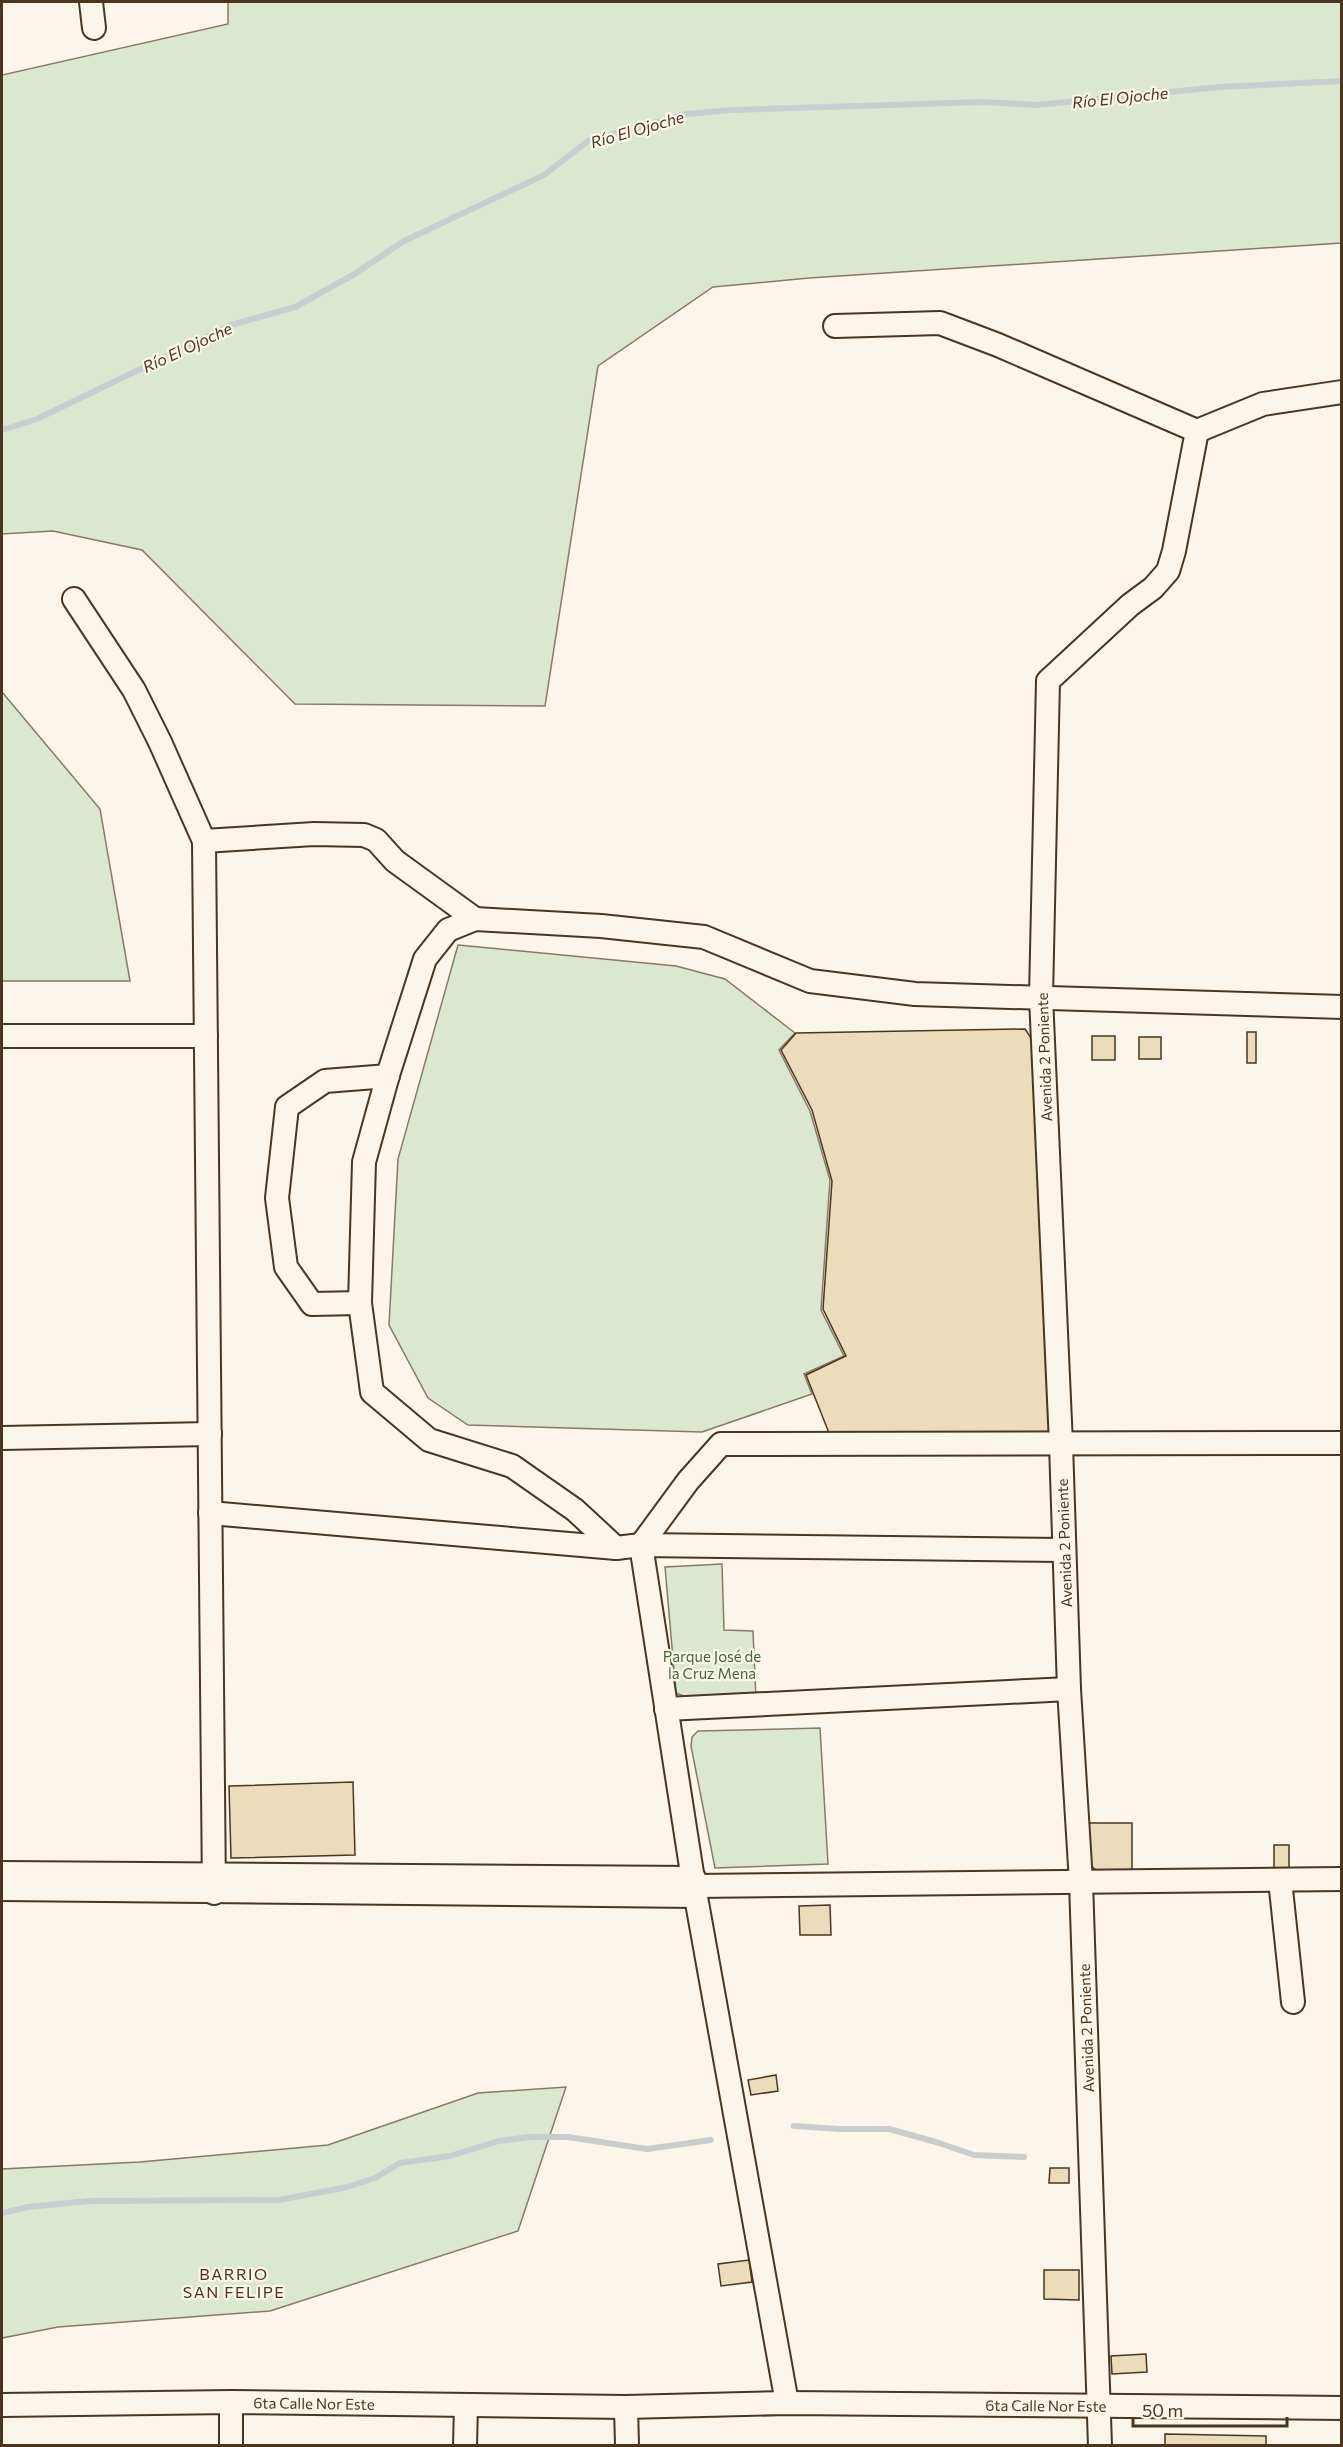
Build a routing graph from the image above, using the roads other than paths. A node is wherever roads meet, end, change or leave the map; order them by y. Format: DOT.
graph roads {
  1 [pos="91,2"];
  2 [pos="94,28"];
  3 [pos="835,326"];
  4 [pos="1341,392"];
  5 [pos="1197,431"];
  6 [pos="74,599"];
  7 [pos="204,842"];
  8 [pos="475,919"];
  9 [pos="1041,997"];
  10 [pos="1341,1007"];
  11 [pos="2,1036"];
  12 [pos="206,1036"];
  13 [pos="388,1076"];
  14 [pos="360,1303"];
  15 [pos="210,1434"];
  16 [pos="2,1438"];
  17 [pos="1341,1443"];
  18 [pos="1061,1444"];
  19 [pos="210,1513"];
  20 [pos="641,1545"];
  21 [pos="616,1548"];
  22 [pos="1064,1550"];
  23 [pos="1069,1689"];
  24 [pos="666,1709"];
  25 [pos="2,1873"];
  26 [pos="1341,1879"];
  27 [pos="1280,1880"];
  28 [pos="1081,1882"];
  29 [pos="214,1884"];
  30 [pos="695,1887"];
  31 [pos="2,1889"];
  32 [pos="1293,2002"];
  33 [pos="231,2402"];
  34 [pos="787,2403"];
  35 [pos="1098,2404"];
  36 [pos="2,2405"];
  37 [pos="466,2405"];
  38 [pos="626,2407"];
  39 [pos="1341,2408"];
  40 [pos="231,2445"];
  41 [pos="465,2445"];
  42 [pos="627,2445"];
  43 [pos="1100,2445"];
  1 -- 2 [label="street"];
  3 -- 5 [label="street"];
  4 -- 5 [label="street"];
  5 -- 9 [label="street, Avenida 2 Poniente"];
  6 -- 7 [label="street"];
  7 -- 8 [label="street"];
  7 -- 12 [label="street"];
  8 -- 9 [label="street"];
  8 -- 13 [label="street"];
  9 -- 10 [label="street"];
  9 -- 18 [label="street, Avenida 2 Poniente"];
  11 -- 12 [label="street"];
  12 -- 15 [label="street"];
  13 -- 14 [label="street"];
  13 -- 14 [label="street"];
  14 -- 21 [label="street"];
  15 -- 16 [label="street"];
  15 -- 19 [label="street"];
  17 -- 18 [label="street"];
  18 -- 20 [label="street"];
  18 -- 22 [label="street, Avenida 2 Poniente"];
  19 -- 21 [label="street"];
  19 -- 29 [label="street"];
  20 -- 21 [label="street"];
  20 -- 22 [label="street"];
  20 -- 24 [label="street"];
  22 -- 23 [label="street, Avenida 2 Poniente"];
  23 -- 24 [label="street"];
  23 -- 28 [label="street, Avenida 2 Poniente"];
  24 -- 30 [label="street"];
  25 -- 29 [label="street"];
  26 -- 27 [label="street"];
  27 -- 28 [label="street"];
  27 -- 32 [label="street"];
  28 -- 30 [label="street"];
  28 -- 35 [label="street, Avenida 2 Poniente"];
  29 -- 30 [label="street"];
  29 -- 31 [label="street"];
  30 -- 34 [label="street"];
  33 -- 36 [label="street, 6ta Calle Nor Este"];
  33 -- 37 [label="street, 6ta Calle Nor Este"];
  33 -- 40 [label="street"];
  34 -- 35 [label="street, 6ta Calle Nor Este"];
  34 -- 38 [label="street, 6ta Calle Nor Este"];
  35 -- 39 [label="street, 6ta Calle Nor Este"];
  35 -- 43 [label="street, Avenida 2 Poniente"];
  37 -- 38 [label="street, 6ta Calle Nor Este"];
  37 -- 41 [label="street"];
  38 -- 42 [label="street"];
}
